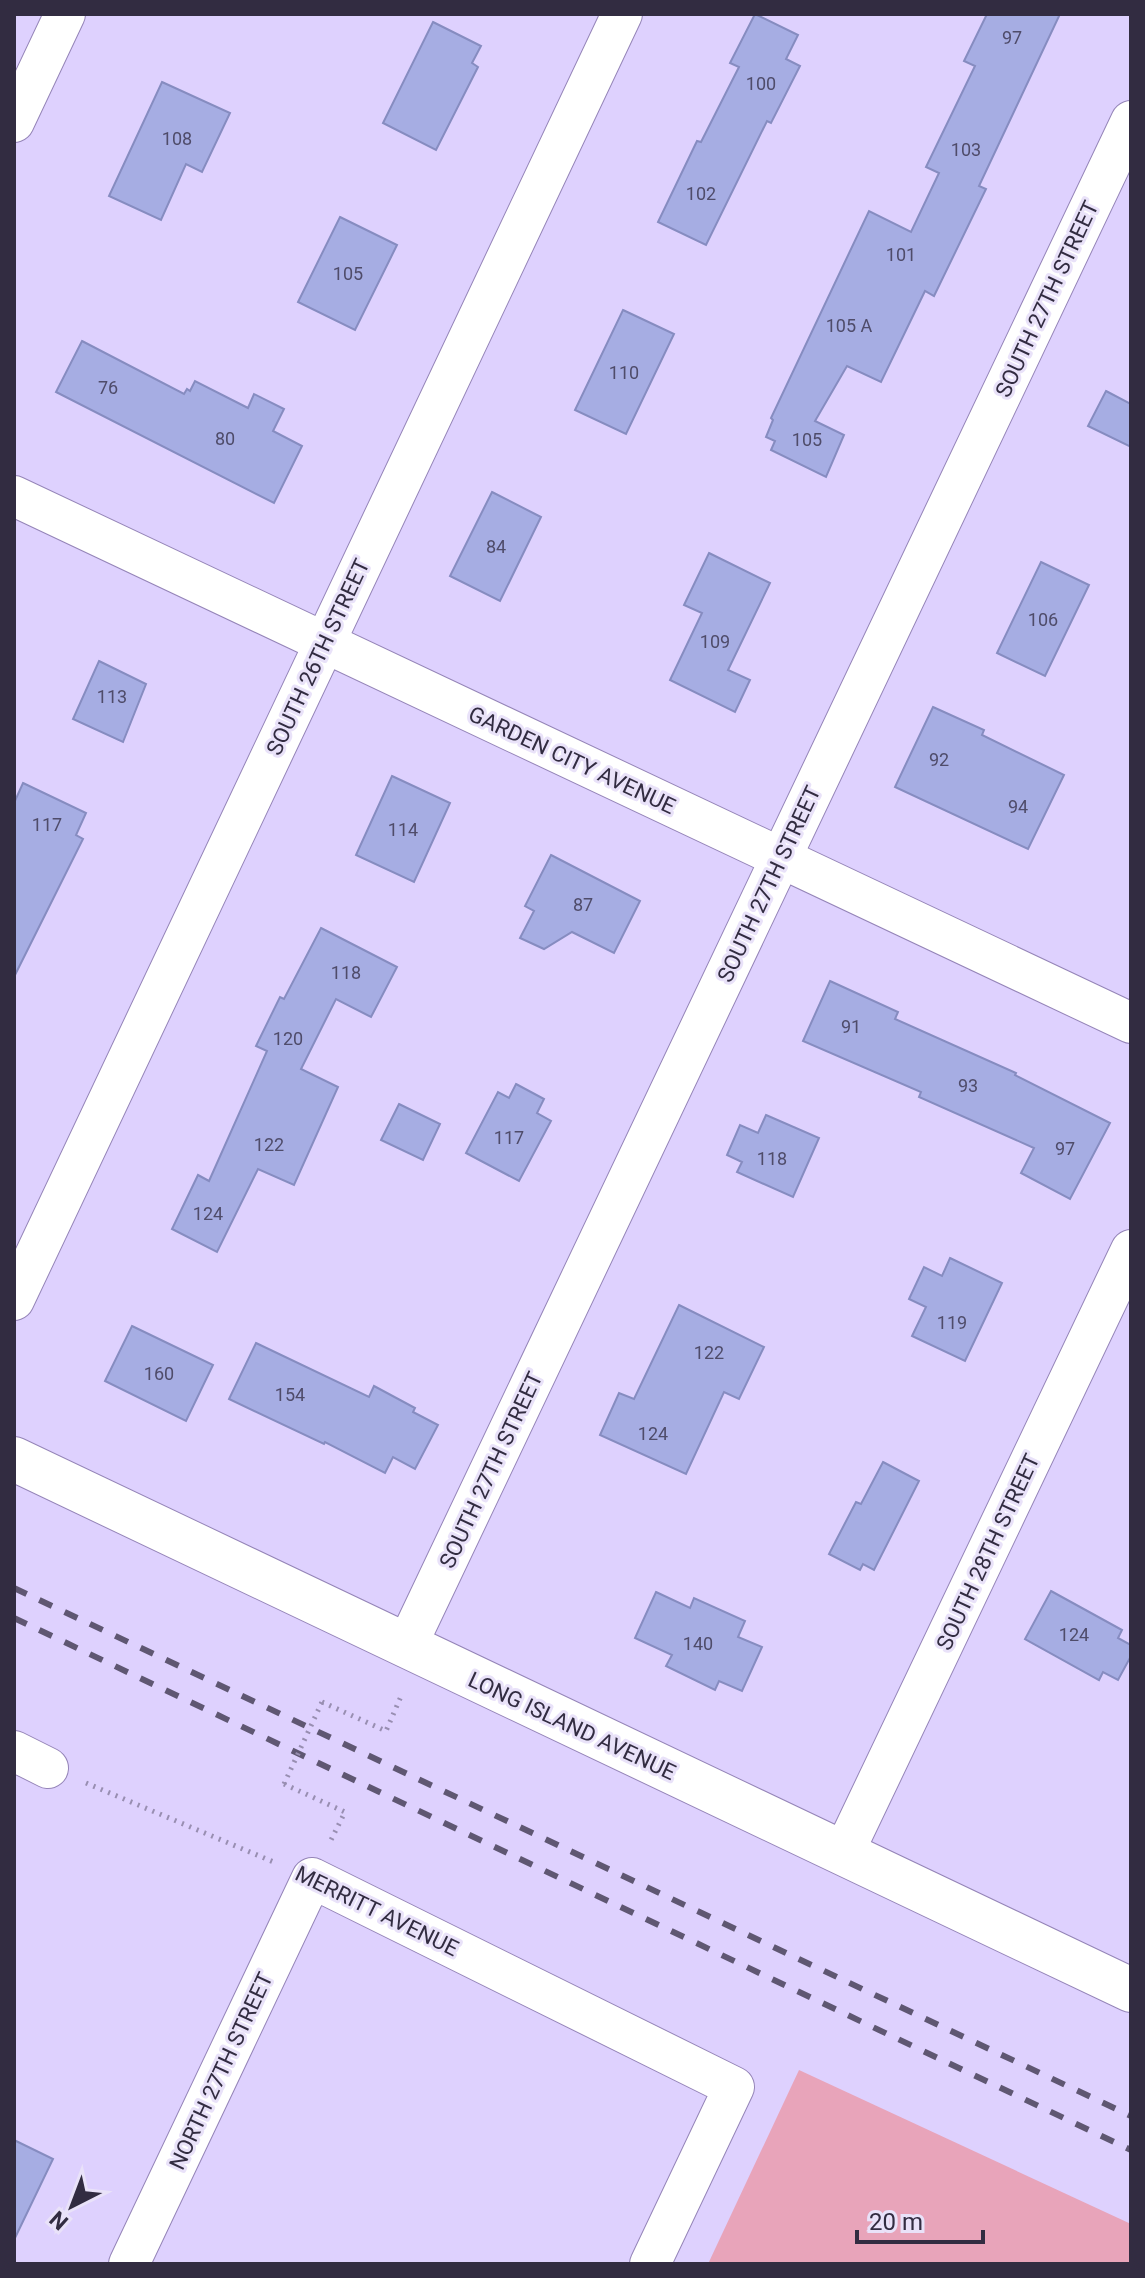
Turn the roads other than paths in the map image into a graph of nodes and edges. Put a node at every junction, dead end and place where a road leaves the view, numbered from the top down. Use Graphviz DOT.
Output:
graph roads {
  1 [pos="65,14"];
  2 [pos="622,14"];
  3 [pos="1131,121"];
  4 [pos="14,122"];
  5 [pos="14,496"];
  6 [pos="325,643"];
  7 [pos="780,858"];
  8 [pos="1131,1023"];
  9 [pos="1131,1250"];
  10 [pos="14,1300"];
  11 [pos="14,1459"];
  12 [pos="406,1647"];
  13 [pos="843,1854"];
  14 [pos="312,1878"];
  15 [pos="1131,1990"];
  16 [pos="129,2264"];
  17 [pos="650,2264"];
  1 -- 4 [label="street"];
  2 -- 6 [label="street, SOUTH 26TH STREET"];
  3 -- 7 [label="street, SOUTH 27TH STREET"];
  5 -- 6 [label="street, GARDEN CITY AVENUE"];
  6 -- 7 [label="street, GARDEN CITY AVENUE"];
  6 -- 10 [label="street, SOUTH 26TH STREET"];
  7 -- 8 [label="street, GARDEN CITY AVENUE"];
  7 -- 12 [label="street, SOUTH 27TH STREET"];
  9 -- 13 [label="street, SOUTH 28TH STREET"];
  11 -- 12 [label="street, LONG ISLAND AVENUE"];
  12 -- 13 [label="street, LONG ISLAND AVENUE"];
  13 -- 15 [label="street, LONG ISLAND AVENUE"];
  14 -- 16 [label="street, NORTH 27TH STREET"];
  14 -- 17 [label="street, MERRITT AVENUE"];
}
